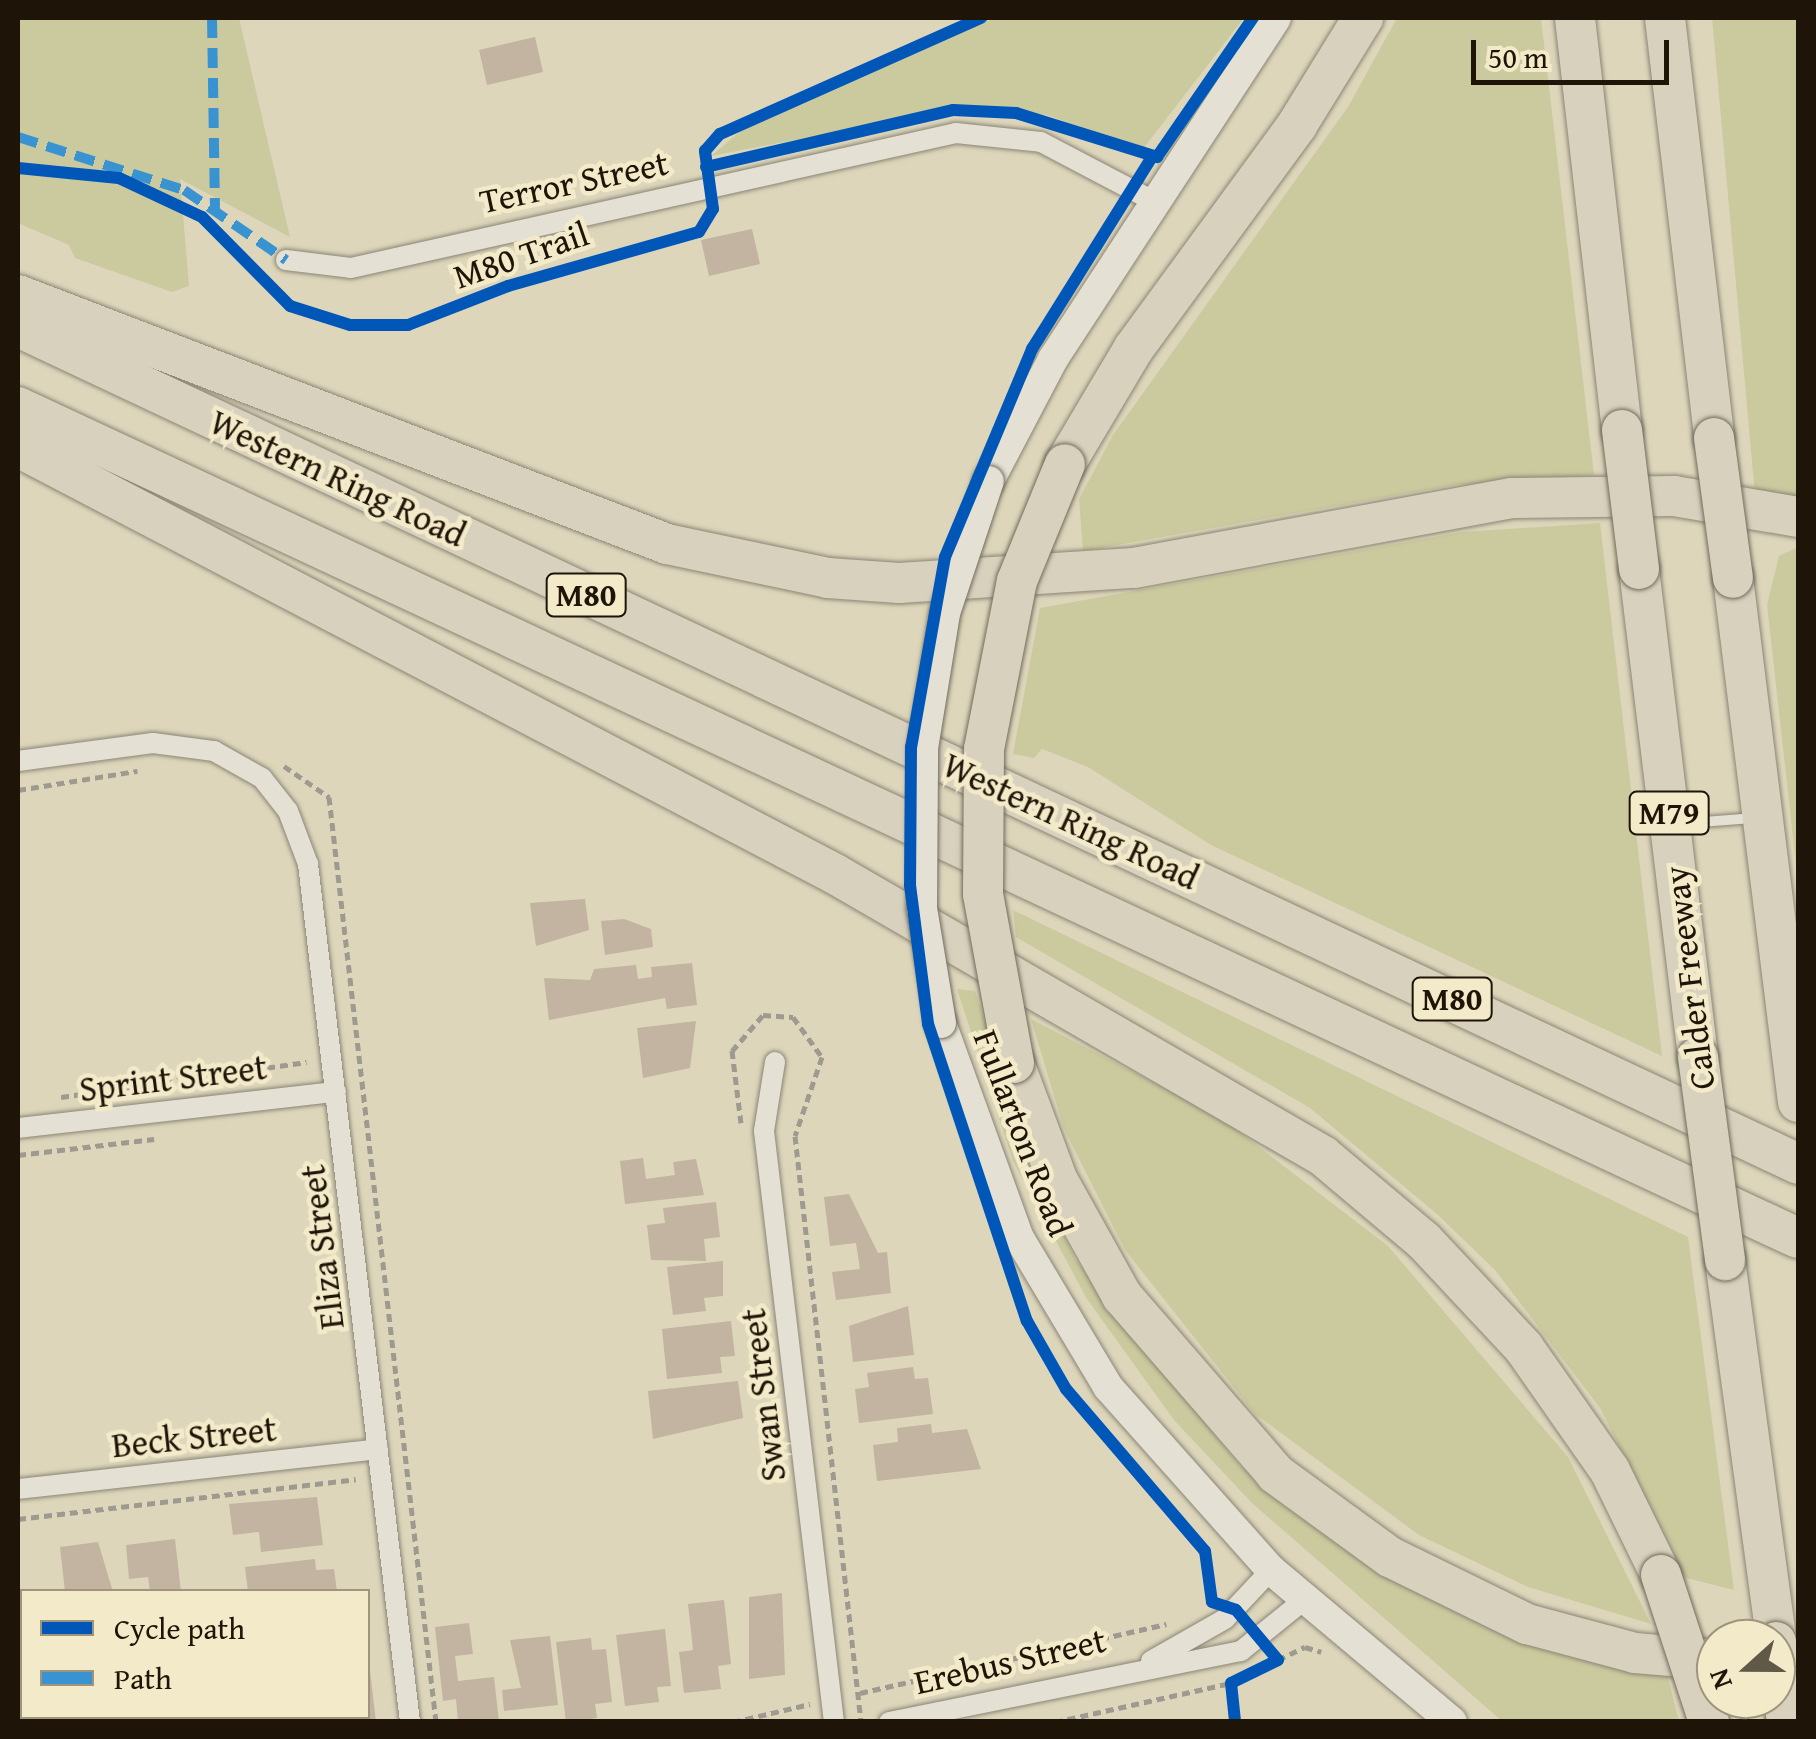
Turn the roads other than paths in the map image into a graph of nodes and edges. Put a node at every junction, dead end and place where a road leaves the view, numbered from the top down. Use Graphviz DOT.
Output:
graph roads {
  1 [pos="1276,18"];
  2 [pos="1363,18"];
  3 [pos="1575,18"];
  4 [pos="1665,18"];
  5 [pos="1159,204"];
  6 [pos="286,260"];
  7 [pos="18,295"];
  8 [pos="18,327"];
  9 [pos="18,407"];
  10 [pos="18,446"];
  11 [pos="1798,517"];
  12 [pos="18,761"];
  13 [pos="1765,816"];
  14 [pos="1670,825"];
  15 [pos="775,1062"];
  16 [pos="336,1092"];
  17 [pos="1798,1102"];
  18 [pos="18,1128"];
  19 [pos="1798,1164"];
  20 [pos="1798,1238"];
  21 [pos="378,1449"];
  22 [pos="18,1490"];
  23 [pos="1271,1570"];
  24 [pos="1304,1600"];
  25 [pos="1773,1619"];
  26 [pos="1696,1658"];
  27 [pos="1145,1664"];
  28 [pos="410,1722"];
  29 [pos="834,1722"];
  30 [pos="888,1722"];
  31 [pos="1452,1722"];
  32 [pos="1708,1722"];
  1 -- 5 [label="main road, Fullarton Road"];
  2 -- 26 [label="highway, bridge"];
  3 -- 14 [label="highway, Calder Freeway / M79, bridge"];
  4 -- 13 [label="highway, M79, bridge"];
  5 -- 6 [label="street, Terror Street"];
  5 -- 23 [label="main road, Fullarton Road, bridge"];
  7 -- 11 [label="highway"];
  8 -- 19 [label="highway, Western Ring Road / M80"];
  9 -- 20 [label="highway, Western Ring Road / M80"];
  10 -- 32 [label="highway, bridge"];
  12 -- 16 [label="street, Eliza Street"];
  13 -- 14 [label="lane"];
  13 -- 17 [label="highway, M79"];
  14 -- 25 [label="highway, Calder Freeway / M79, bridge"];
  15 -- 29 [label="street, Swan Street"];
  16 -- 18 [label="street, Sprint Street"];
  16 -- 21 [label="street, Eliza Street"];
  21 -- 22 [label="street, Beck Street"];
  21 -- 28 [label="street, Eliza Street"];
  23 -- 24 [label="main road, Fullarton Road"];
  23 -- 27 [label="street, Erebus Street"];
  24 -- 27 [label="street, Erebus Street"];
  24 -- 31 [label="main road, Fullarton Road"];
  27 -- 30 [label="street, Erebus Street"];
}
